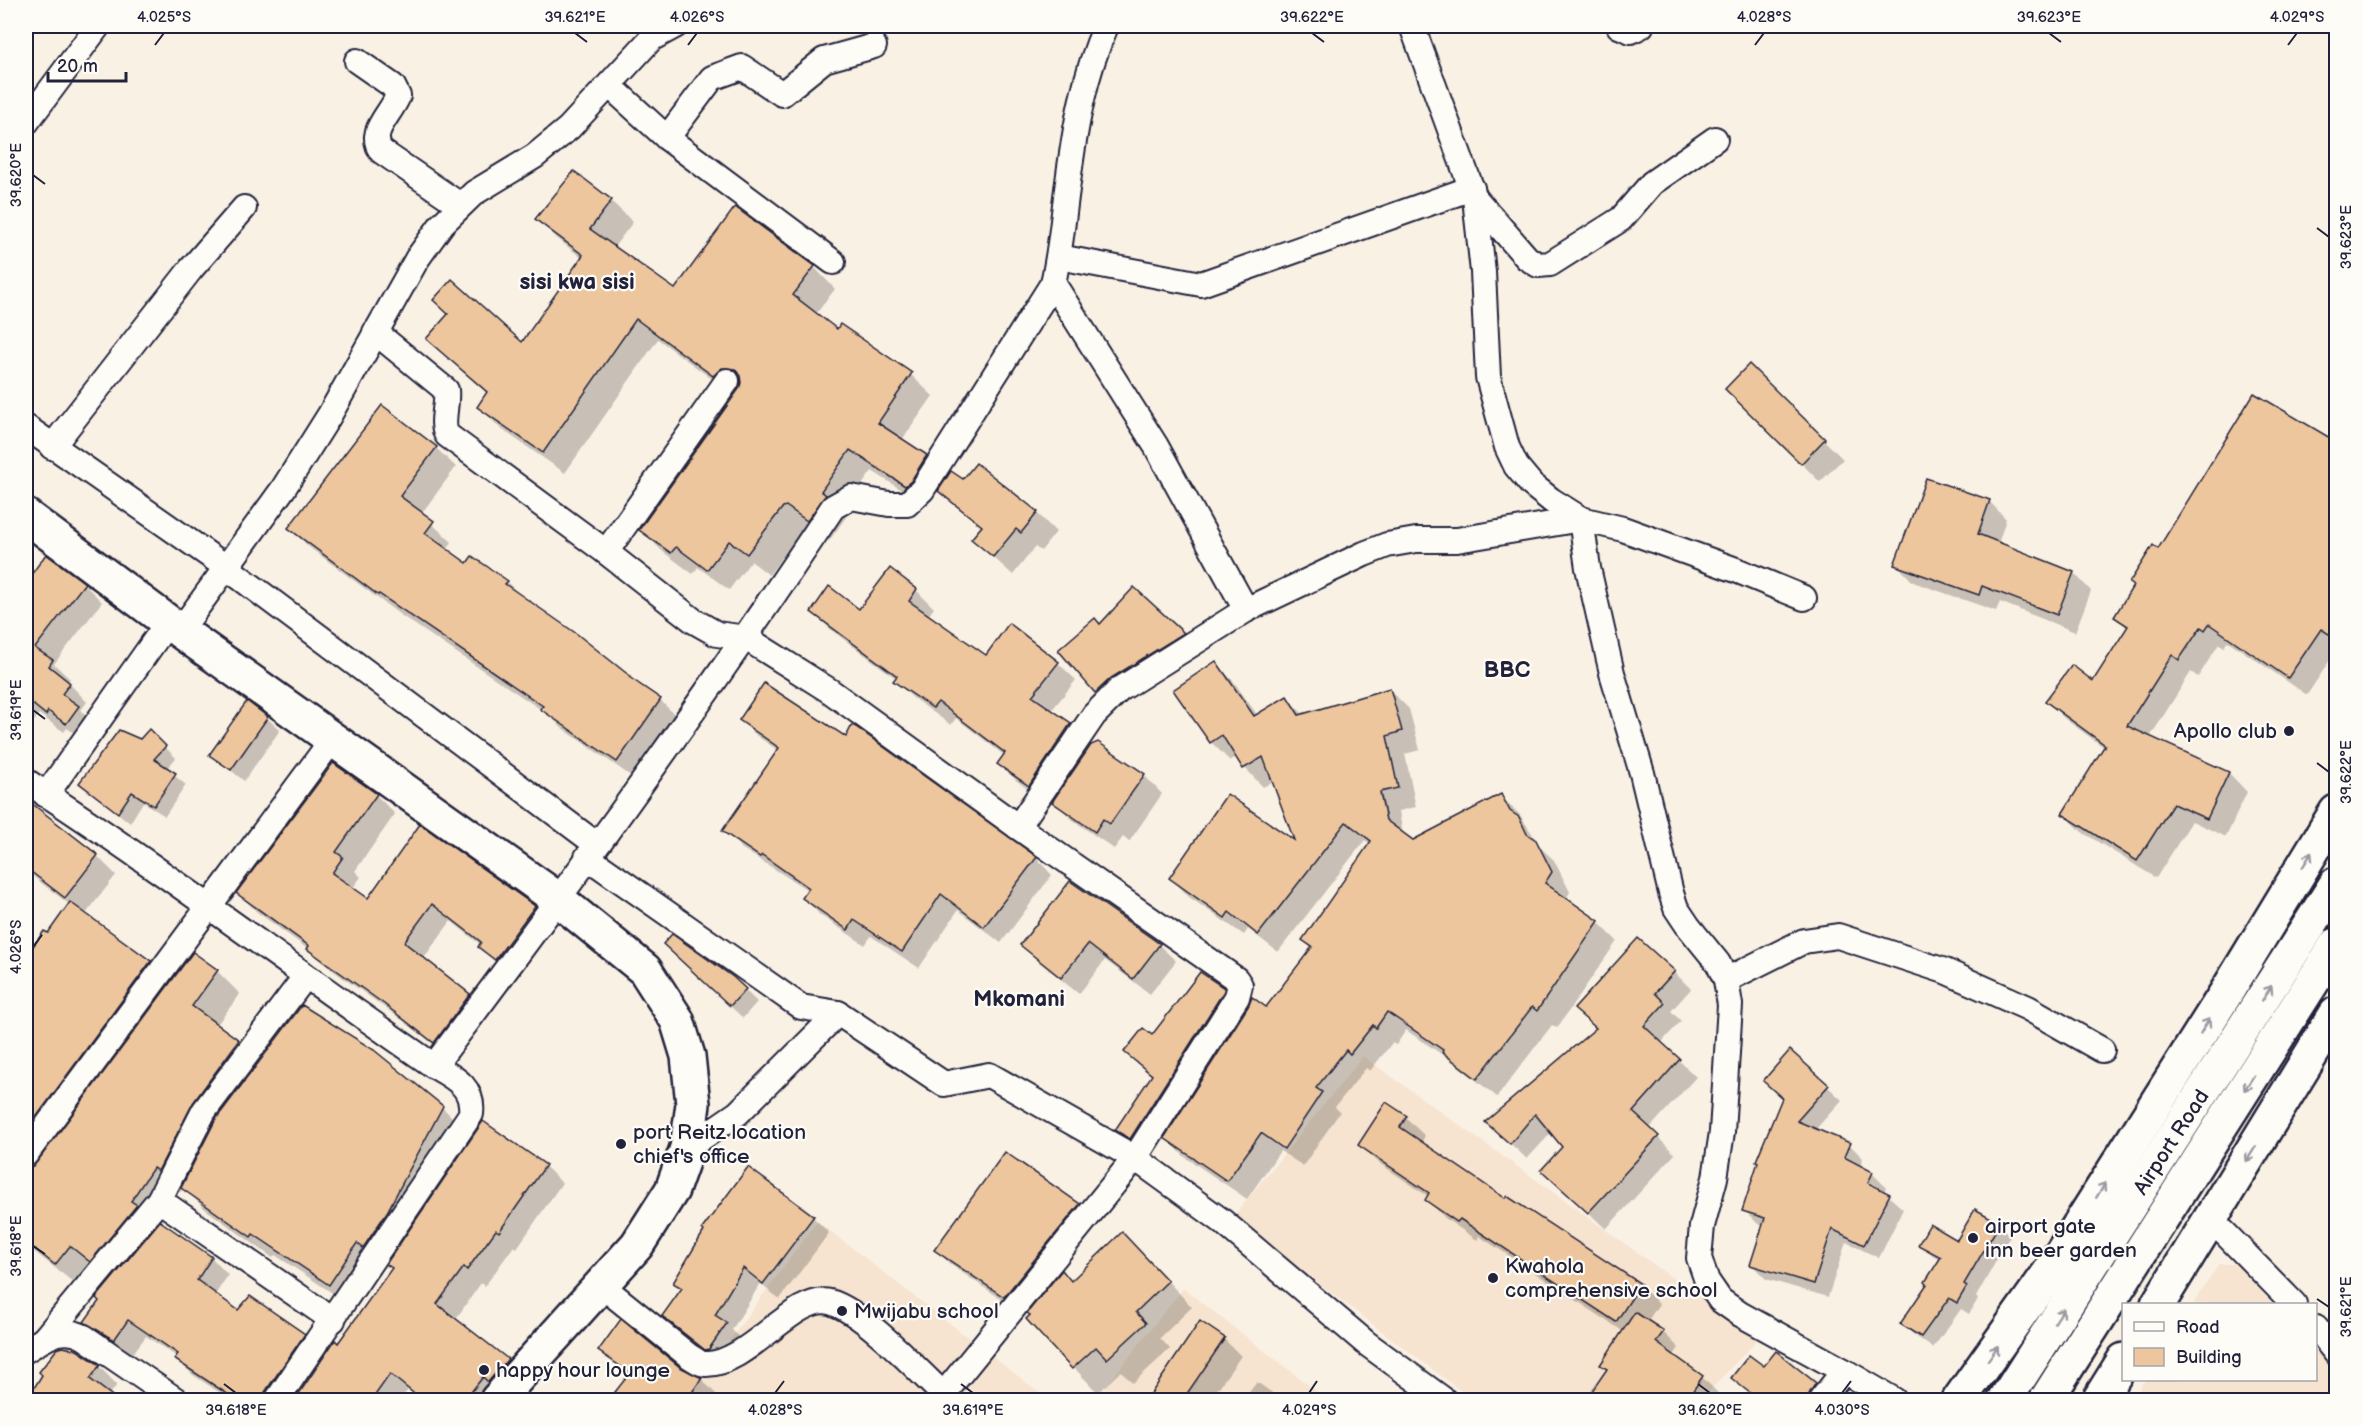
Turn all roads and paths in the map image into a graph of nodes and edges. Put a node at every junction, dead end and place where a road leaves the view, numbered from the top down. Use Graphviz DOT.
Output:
graph roads {
  1 [pos="98,26"];
  2 [pos="675,26"];
  3 [pos="1106,26"];
  4 [pos="1412,26"];
  5 [pos="1619,26"];
  6 [pos="1641,26"];
  7 [pos="646,32"];
  8 [pos="874,46"];
  9 [pos="357,61"];
  10 [pos="610,86"];
  11 [pos="26,123"];
  12 [pos="667,138"];
  13 [pos="1715,139"];
  14 [pos="1473,193"];
  15 [pos="460,205"];
  16 [pos="244,208"];
  17 [pos="1059,257"];
  18 [pos="833,262"];
  19 [pos="1053,283"];
  20 [pos="375,332"];
  21 [pos="727,381"];
  22 [pos="26,427"];
  23 [pos="52,447"];
  24 [pos="26,516"];
  25 [pos="1581,519"];
  26 [pos="606,552"];
  27 [pos="226,567"];
  28 [pos="1804,598"];
  29 [pos="1246,610"];
  30 [pos="174,626"];
  31 [pos="746,638"];
  32 [pos="332,740"];
  33 [pos="26,781"];
  34 [pos="46,795"];
  35 [pos="2337,812"];
  36 [pos="1018,827"];
  37 [pos="591,851"];
  38 [pos="2337,884"];
  39 [pos="559,900"];
  40 [pos="210,906"];
  41 [pos="2337,945"];
  42 [pos="305,977"];
  43 [pos="1726,980"];
  44 [pos="838,1013"];
  45 [pos="2337,1014"];
  46 [pos="2102,1050"];
  47 [pos="434,1066"];
  48 [pos="687,1148"];
  49 [pos="26,1154"];
  50 [pos="1135,1158"];
  51 [pos="159,1200"];
  52 [pos="2211,1219"];
  53 [pos="601,1285"];
  54 [pos="2159,1303"];
  55 [pos="2292,1303"];
  56 [pos="333,1320"];
  57 [pos="2317,1329"];
  58 [pos="35,1345"];
  59 [pos="2337,1353"];
  60 [pos="2122,1363"];
  61 [pos="1844,1371"];
  62 [pos="946,1398"];
  63 [pos="176,1401"];
  64 [pos="277,1401"];
  65 [pos="497,1401"];
  66 [pos="1444,1401"];
  67 [pos="1821,1401"];
  68 [pos="1894,1401"];
  69 [pos="1959,1401"];
  70 [pos="2005,1401"];
  71 [pos="2046,1401"];
  72 [pos="2098,1401"];
  1 -- 11 [label="street"];
  2 -- 7 [label="street"];
  3 -- 17 [label="street"];
  4 -- 14 [label="street"];
  5 -- 6 [label="street"];
  7 -- 10 [label="street"];
  8 -- 12 [label="street"];
  9 -- 15 [label="street"];
  10 -- 12 [label="street"];
  10 -- 15 [label="street"];
  12 -- 18 [label="street"];
  13 -- 14 [label="street"];
  14 -- 17 [label="street"];
  14 -- 25 [label="street"];
  15 -- 20 [label="street"];
  16 -- 23 [label="street"];
  17 -- 19 [label="street"];
  19 -- 29 [label="street"];
  19 -- 31 [label="street"];
  20 -- 26 [label="street"];
  20 -- 27 [label="street"];
  21 -- 26 [label="street"];
  22 -- 23 [label="street"];
  23 -- 27 [label="street"];
  24 -- 30 [label="main road"];
  25 -- 28 [label="street"];
  25 -- 29 [label="street"];
  25 -- 43 [label="street"];
  26 -- 31 [label="street"];
  27 -- 30 [label="street"];
  27 -- 37 [label="street"];
  29 -- 36 [label="street"];
  30 -- 32 [label="main road"];
  30 -- 34 [label="street"];
  31 -- 36 [label="street"];
  31 -- 37 [label="street"];
  32 -- 39 [label="main road"];
  32 -- 40 [label="street"];
  33 -- 34 [label="street"];
  34 -- 40 [label="street"];
  69 -- 35 [label="main road, one-way"];
  36 -- 50 [label="street"];
  37 -- 39 [label="street"];
  37 -- 44 [label="street"];
  70 -- 38 [label="main road, Airport Road, one-way"];
  39 -- 47 [label="street"];
  39 -- 48 [label="main road"];
  40 -- 42 [label="street"];
  40 -- 49 [label="street"];
  41 -- 71 [label="main road, Airport Road, one-way"];
  42 -- 47 [label="street"];
  42 -- 51 [label="street"];
  43 -- 46 [label="street"];
  43 -- 61 [label="street"];
  44 -- 48 [label="street"];
  44 -- 50 [label="street"];
  45 -- 52 [label="main road, one-way"];
  47 -- 56 [label="street"];
  48 -- 53 [label="main road"];
  50 -- 62 [label="street"];
  50 -- 66 [label="street"];
  51 -- 56 [label="street"];
  51 -- 58 [label="street"];
  52 -- 54 [label="main road"];
  52 -- 55 [label="street"];
  53 -- 62 [label="street"];
  53 -- 65 [label="main road"];
  56 -- 64 [label="street"];
  57 -- 59 [label="street"];
  58 -- 63 [label="street"];
  60 -- 72 [label="main road"];
  61 -- 67 [label="street"];
  61 -- 68 [label="street"];
}
